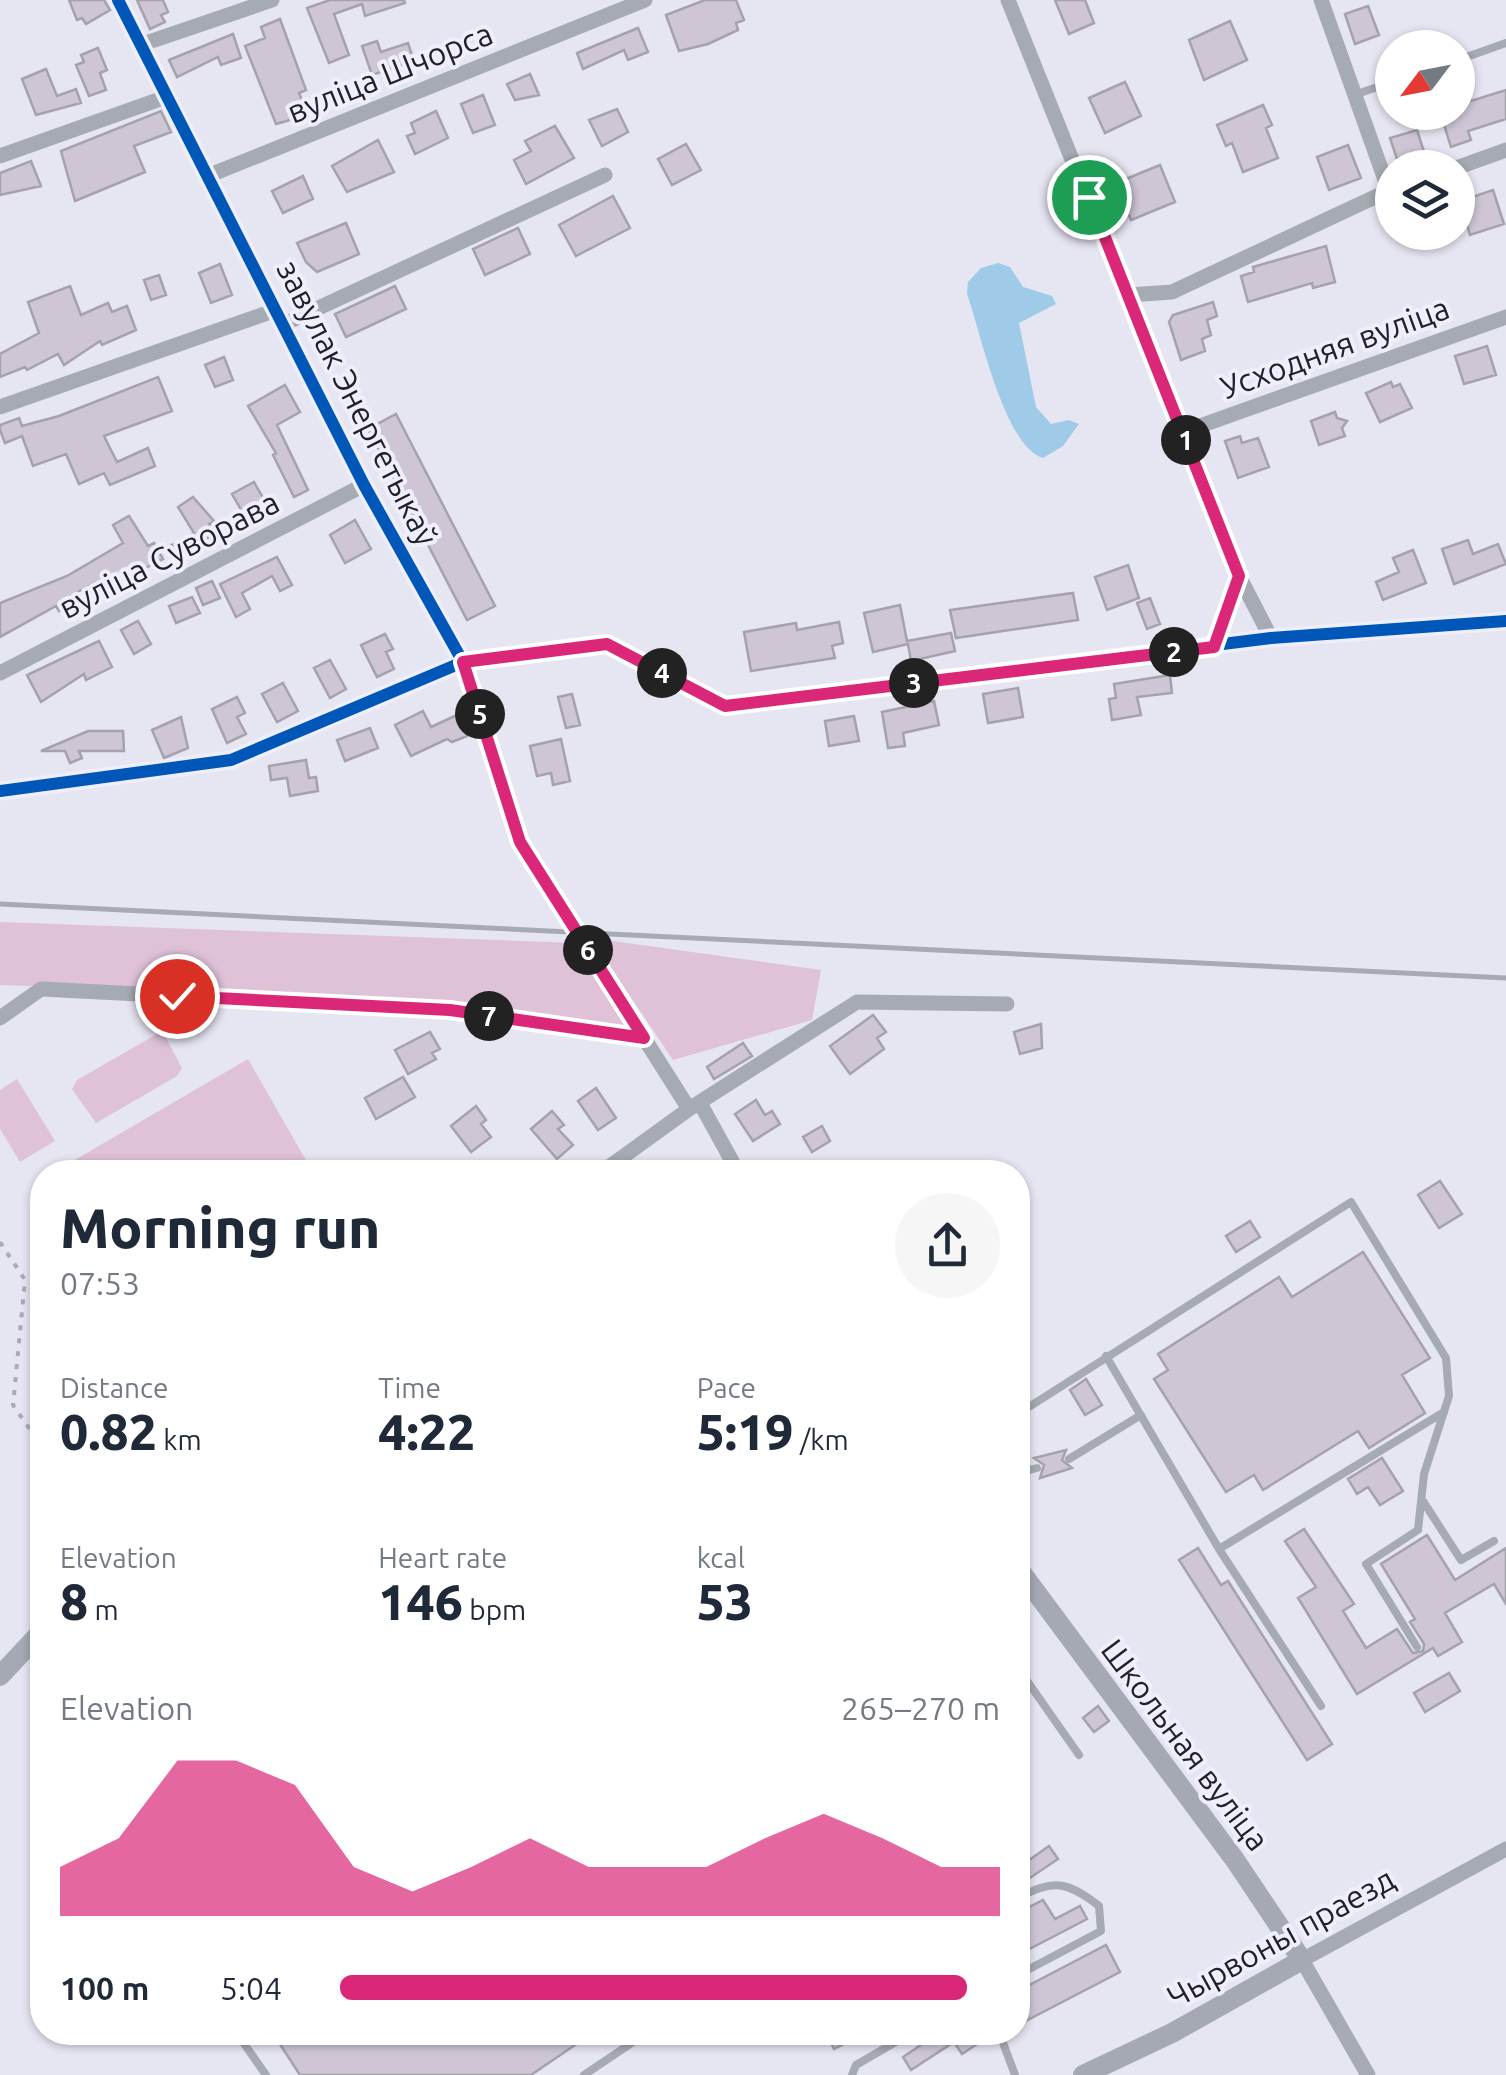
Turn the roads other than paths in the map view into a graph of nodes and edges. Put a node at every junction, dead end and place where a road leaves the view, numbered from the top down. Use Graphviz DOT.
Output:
graph roads {
  1 [pos="118,0"];
  2 [pos="272,0"];
  3 [pos="646,0"];
  4 [pos="1008,0"];
  5 [pos="1321,0"];
  6 [pos="1506,44"];
  7 [pos="140,46"];
  8 [pos="1475,54"];
  9 [pos="1375,88"];
  10 [pos="1354,95"];
  11 [pos="166,97"];
  12 [pos="1375,150"];
  13 [pos="1506,150"];
  14 [pos="0,156"];
  15 [pos="1475,161"];
  16 [pos="210,175"];
  17 [pos="605,175"];
  18 [pos="1375,197"];
  19 [pos="1129,295"];
  20 [pos="1506,316"];
  21 [pos="280,317"];
  22 [pos="0,407"];
  23 [pos="1183,432"];
  24 [pos="364,485"];
  25 [pos="1239,576"];
  26 [pos="1506,621"];
  27 [pos="1271,638"];
  28 [pos="1214,647"];
  29 [pos="463,662"];
  30 [pos="0,673"];
  31 [pos="0,791"];
  32 [pos="520,842"];
  33 [pos="1007,1004"];
  34 [pos="0,1018"];
  35 [pos="694,1106"];
  36 [pos="619,1160"];
  37 [pos="730,1160"];
  38 [pos="1106,1356"];
  39 [pos="1030,1406"];
  40 [pos="1444,1412"];
  41 [pos="1140,1415"];
  42 [pos="1069,1459"];
  43 [pos="1038,1468"];
  44 [pos="1030,1470"];
  45 [pos="1423,1501"];
  46 [pos="1494,1541"];
  47 [pos="1219,1549"];
  48 [pos="1030,1584"];
  49 [pos="30,1644"];
  50 [pos="1417,1648"];
  51 [pos="0,1676"];
  52 [pos="1030,1685"];
  53 [pos="1321,1706"];
  54 [pos="1079,1756"];
  55 [pos="1506,1849"];
  56 [pos="1030,1892"];
  57 [pos="1302,1960"];
  58 [pos="1030,1969"];
  59 [pos="245,2045"];
  60 [pos="629,2045"];
  61 [pos="891,2045"];
  62 [pos="1003,2045"];
  63 [pos="266,2075"];
  64 [pos="584,2075"];
  65 [pos="852,2075"];
  66 [pos="1016,2075"];
  67 [pos="1083,2075"];
  68 [pos="1368,2075"];
  1 -- 7 [label="street, завулак Энергетыкаў"];
  2 -- 7 [label="street"];
  3 -- 16 [label="street, вуліца Шчорса"];
  4 -- 19 [label="street"];
  5 -- 10 [label="street"];
  6 -- 8 [label="lane"];
  7 -- 11 [label="street, завулак Энергетыкаў"];
  9 -- 10 [label="lane"];
  10 -- 12 [label="street"];
  11 -- 14 [label="street"];
  11 -- 16 [label="street, завулак Энергетыкаў"];
  13 -- 15 [label="street"];
  16 -- 21 [label="street, завулак Энергетыкаў"];
  17 -- 21 [label="street"];
  18 -- 19 [label="street"];
  19 -- 23 [label="street"];
  20 -- 23 [label="street, Усходняя вуліца"];
  21 -- 22 [label="street"];
  21 -- 24 [label="street, завулак Энергетыкаў"];
  23 -- 25 [label="street"];
  24 -- 29 [label="street, завулак Энергетыкаў"];
  24 -- 30 [label="street, вуліца Суворава"];
  25 -- 27 [label="street"];
  25 -- 28 [label="street"];
  26 -- 27 [label="street"];
  27 -- 28 [label="street"];
  28 -- 29 [label="street"];
  29 -- 31 [label="street"];
  29 -- 32 [label="street, завулак Энергетыкаў"];
  33 -- 35 [label="street"];
  34 -- 35 [label="street"];
  35 -- 36 [label="street"];
  35 -- 37 [label="street"];
  38 -- 39 [label="lane"];
  38 -- 40 [label="lane"];
  38 -- 41 [label="lane"];
  40 -- 45 [label="lane"];
  40 -- 47 [label="lane"];
  41 -- 42 [label="lane"];
  41 -- 47 [label="lane"];
  43 -- 44 [label="lane"];
  45 -- 46 [label="lane"];
  45 -- 50 [label="lane"];
  47 -- 53 [label="lane"];
  48 -- 57 [label="street, Школьная вуліца"];
  49 -- 51 [label="street"];
  52 -- 54 [label="lane"];
  55 -- 57 [label="street, Чырвоны праезд"];
  56 -- 58 [label="lane"];
  57 -- 67 [label="street, Чырвоны праезд"];
  57 -- 68 [label="street"];
  59 -- 63 [label="lane"];
  60 -- 64 [label="lane"];
  61 -- 65 [label="lane"];
  62 -- 66 [label="lane"];
}
